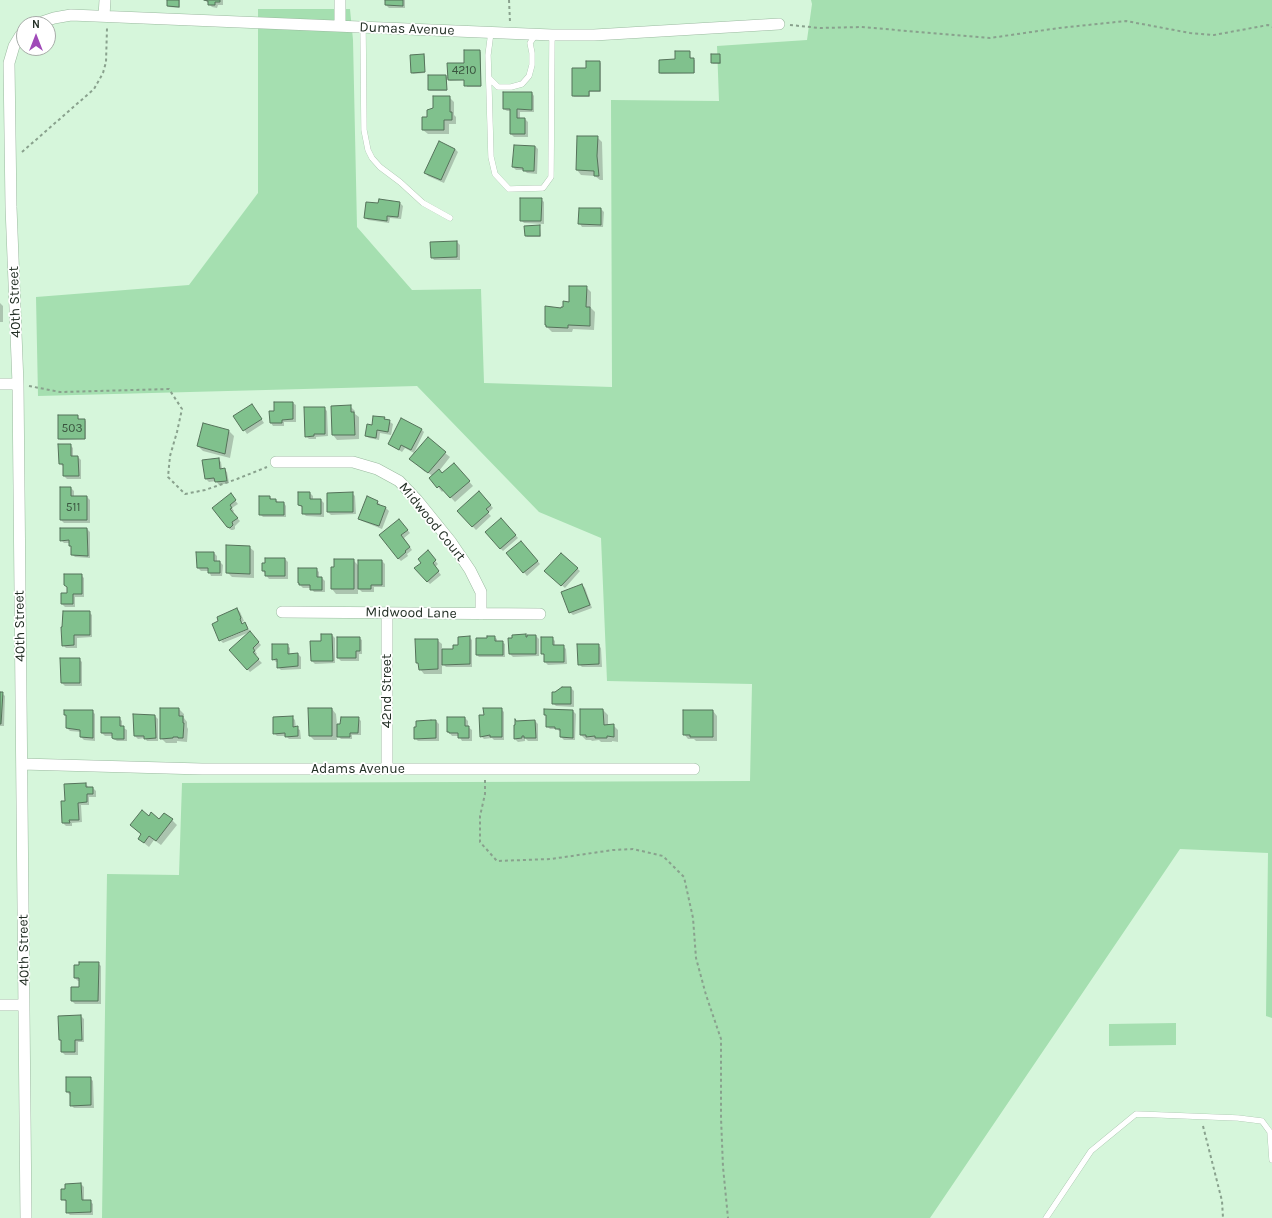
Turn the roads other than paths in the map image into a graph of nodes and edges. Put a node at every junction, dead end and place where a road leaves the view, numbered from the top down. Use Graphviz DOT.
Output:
graph roads {
  1 [pos="105,0"];
  2 [pos="340,0"];
  3 [pos="106,16"];
  4 [pos="56,18"];
  5 [pos="779,24"];
  6 [pos="340,26"];
  7 [pos="363,27"];
  8 [pos="491,32"];
  9 [pos="536,34"];
  10 [pos="552,35"];
  11 [pos="16,43"];
  12 [pos="489,78"];
  13 [pos="6,207"];
  14 [pos="450,218"];
  15 [pos="0,384"];
  16 [pos="18,384"];
  17 [pos="276,462"];
  18 [pos="282,612"];
  19 [pos="387,613"];
  20 [pos="481,614"];
  21 [pos="540,614"];
  22 [pos="22,764"];
  23 [pos="387,769"];
  24 [pos="694,769"];
  25 [pos="0,1005"];
  26 [pos="24,1005"];
  27 [pos="1272,1160"];
  28 [pos="26,1218"];
  29 [pos="1046,1218"];
  1 -- 3 [label="street"];
  2 -- 6 [label="street"];
  3 -- 4 [label="street, Dumas Avenue"];
  3 -- 6 [label="street, Dumas Avenue"];
  5 -- 10 [label="street, Dumas Avenue"];
  6 -- 7 [label="street, Dumas Avenue"];
  7 -- 8 [label="street, Dumas Avenue"];
  7 -- 14 [label="lane"];
  8 -- 9 [label="street, Dumas Avenue"];
  8 -- 12 [label="lane"];
  9 -- 10 [label="street, Dumas Avenue"];
  9 -- 12 [label="lane"];
  10 -- 12 [label="lane"];
  11 -- 13 [label="street, 40th Street"];
  13 -- 16 [label="street, 40th Street"];
  15 -- 16 [label="street"];
  16 -- 22 [label="street, 40th Street"];
  17 -- 20 [label="street, Midwood Court"];
  18 -- 19 [label="street, Midwood Lane"];
  19 -- 20 [label="street, Midwood Lane"];
  19 -- 23 [label="street, 42nd Street"];
  20 -- 21 [label="street, Midwood Lane"];
  22 -- 23 [label="street, Adams Avenue"];
  22 -- 26 [label="street, 40th Street"];
  23 -- 24 [label="street, Adams Avenue"];
  25 -- 26 [label="street"];
  26 -- 28 [label="street, 40th Street"];
  27 -- 29 [label="lane"];
}
